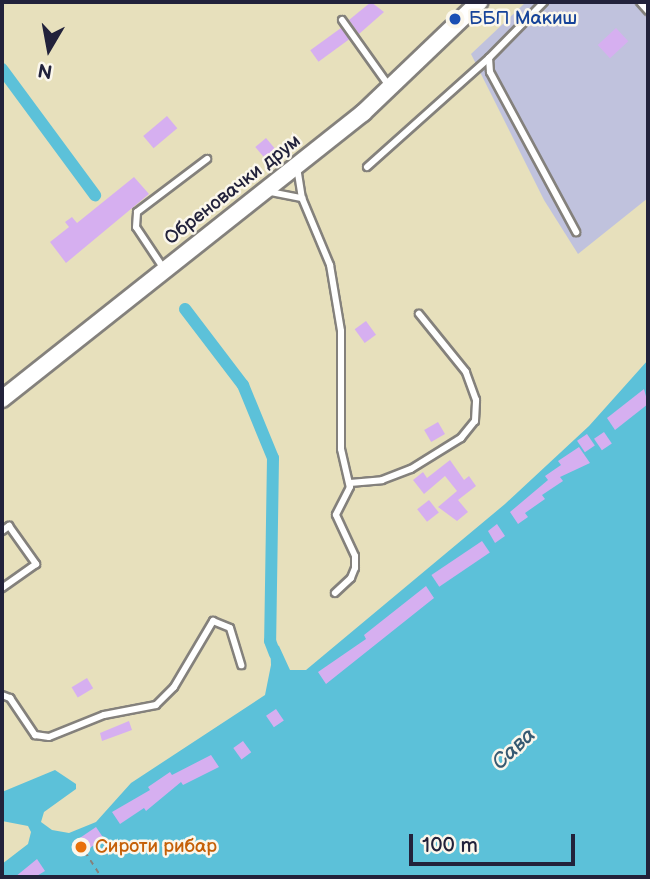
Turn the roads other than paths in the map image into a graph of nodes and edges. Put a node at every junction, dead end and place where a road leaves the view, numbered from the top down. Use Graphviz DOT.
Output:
graph roads {
  1 [pos="479,2"];
  2 [pos="544,2"];
  3 [pos="640,2"];
  4 [pos="648,10"];
  5 [pos="342,20"];
  6 [pos="489,58"];
  7 [pos="390,88"];
  8 [pos="207,159"];
  9 [pos="297,165"];
  10 [pos="367,167"];
  11 [pos="265,191"];
  12 [pos="302,198"];
  13 [pos="576,232"];
  14 [pos="165,271"];
  15 [pos="419,314"];
  16 [pos="2,399"];
  17 [pos="350,483"];
  18 [pos="2,531"];
  19 [pos="2,588"];
  20 [pos="335,593"];
  21 [pos="241,665"];
  22 [pos="2,695"];
  1 -- 7 [label="street, Обреновачки друм"];
  2 -- 6 [label="lane"];
  3 -- 4 [label="lane"];
  5 -- 7 [label="lane"];
  6 -- 10 [label="lane"];
  6 -- 13 [label="lane"];
  7 -- 9 [label="street, Обреновачки друм"];
  8 -- 14 [label="lane"];
  9 -- 11 [label="street, Обреновачки друм"];
  9 -- 12 [label="lane"];
  11 -- 12 [label="lane"];
  11 -- 14 [label="street, Обреновачки друм"];
  12 -- 17 [label="lane"];
  14 -- 16 [label="street, Обреновачки друм"];
  15 -- 17 [label="lane"];
  17 -- 20 [label="lane"];
  18 -- 19 [label="lane"];
  21 -- 22 [label="lane"];
}
